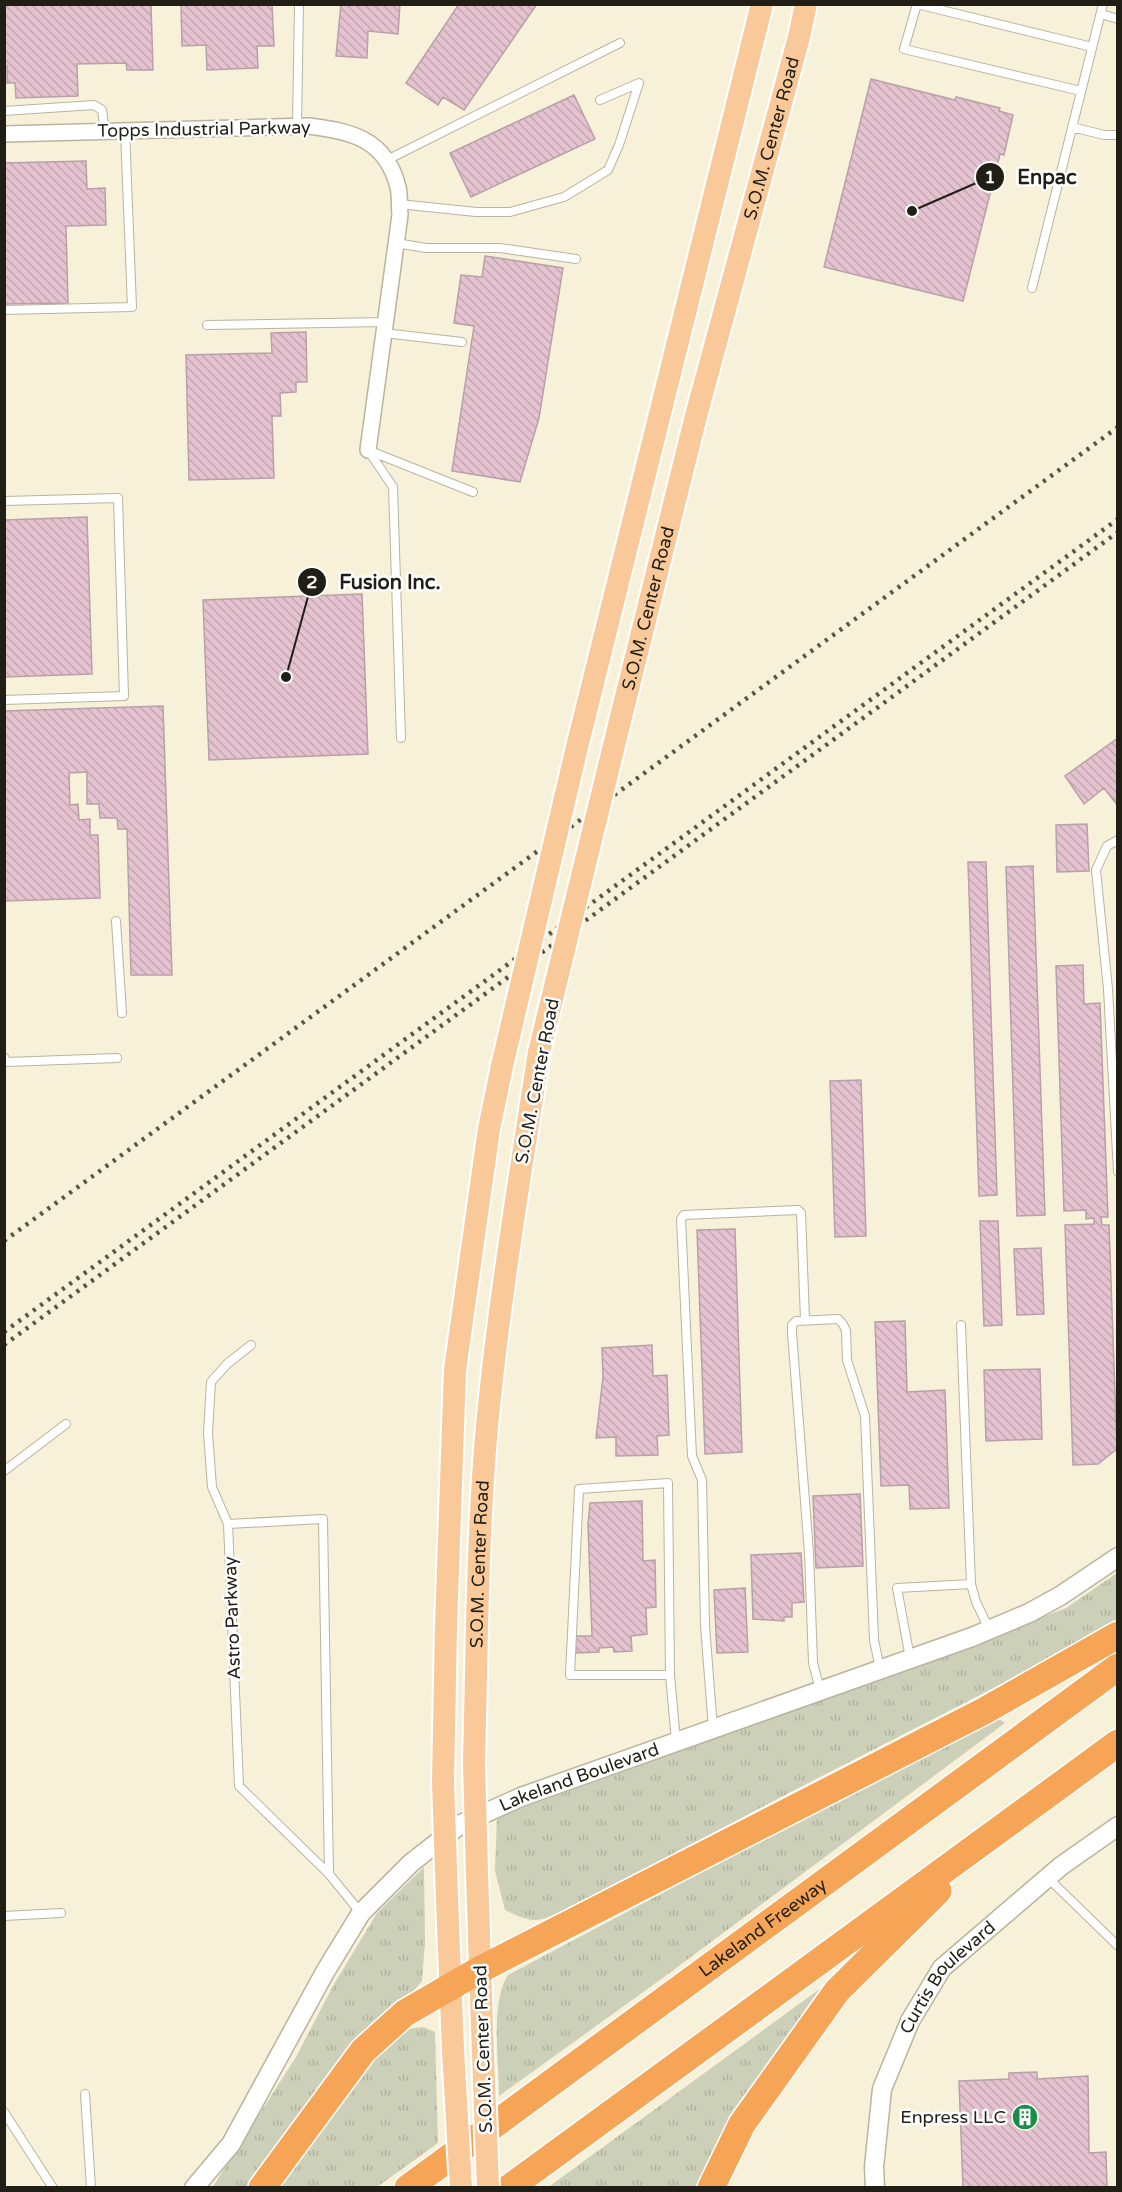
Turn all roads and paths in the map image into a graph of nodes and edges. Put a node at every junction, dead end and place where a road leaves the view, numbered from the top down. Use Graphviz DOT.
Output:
graph roads {
  1 [pos="299,4"];
  2 [pos="762,4"];
  3 [pos="806,4"];
  4 [pos="1103,4"];
  5 [pos="1101,14"];
  6 [pos="1118,20"];
  7 [pos="620,43"];
  8 [pos="1092,47"];
  9 [pos="1081,91"];
  10 [pos="600,100"];
  11 [pos="4,111"];
  12 [pos="297,126"];
  13 [pos="1072,127"];
  14 [pos="125,131"];
  15 [pos="105,132"];
  16 [pos="4,134"];
  17 [pos="1118,135"];
  18 [pos="387,160"];
  19 [pos="399,204"];
  20 [pos="396,243"];
  21 [pos="576,259"];
  22 [pos="1032,288"];
  23 [pos="4,310"];
  24 [pos="207,325"];
  25 [pos="385,328"];
  26 [pos="462,342"];
  27 [pos="368,450"];
  28 [pos="472,492"];
  29 [pos="4,501"];
  30 [pos="4,700"];
  31 [pos="401,738"];
  32 [pos="1118,840"];
  33 [pos="116,921"];
  34 [pos="122,1013"];
  35 [pos="4,1058"];
  36 [pos="117,1058"];
  37 [pos="1118,1172"];
  38 [pos="805,1320"];
  39 [pos="961,1325"];
  40 [pos="251,1344"];
  41 [pos="66,1424"];
  42 [pos="4,1471"];
  43 [pos="228,1524"];
  44 [pos="1118,1557"];
  45 [pos="971,1584"];
  46 [pos="989,1629"];
  47 [pos="1118,1635"];
  48 [pos="910,1659"];
  49 [pos="1118,1667"];
  50 [pos="880,1669"];
  51 [pos="670,1675"];
  52 [pos="820,1690"];
  53 [pos="713,1728"];
  54 [pos="676,1741"];
  55 [pos="1118,1743"];
  56 [pos="1118,1826"];
  57 [pos="1002,1828"];
  58 [pos="329,1874"];
  59 [pos="1048,1878"];
  60 [pos="61,1913"];
  61 [pos="361,1913"];
  62 [pos="4,1916"];
  63 [pos="1118,1946"];
  64 [pos="482,1969"];
  65 [pos="451,1988"];
  66 [pos="86,2094"];
  67 [pos="4,2112"];
  68 [pos="53,2187"];
  69 [pos="91,2187"];
  70 [pos="194,2187"];
  71 [pos="262,2187"];
  72 [pos="408,2187"];
  73 [pos="460,2187"];
  74 [pos="488,2187"];
  75 [pos="508,2187"];
  76 [pos="711,2187"];
  77 [pos="875,2187"];
  1 -- 12 [label="lane"];
  2 -- 65 [label="main road, S.O.M. Center Road, bridge"];
  3 -- 64 [label="main road, S.O.M. Center Road, bridge"];
  4 -- 5 [label="lane"];
  5 -- 6 [label="lane"];
  5 -- 8 [label="lane"];
  7 -- 18 [label="lane"];
  8 -- 9 [label="lane"];
  8 -- 9 [label="lane"];
  9 -- 13 [label="lane"];
  10 -- 19 [label="lane"];
  11 -- 15 [label="lane"];
  12 -- 14 [label="street, Topps Industrial Parkway"];
  12 -- 18 [label="street, Topps Industrial Parkway"];
  13 -- 17 [label="lane"];
  13 -- 22 [label="lane"];
  14 -- 15 [label="street, Topps Industrial Parkway"];
  14 -- 23 [label="lane"];
  15 -- 16 [label="street, Topps Industrial Parkway"];
  18 -- 19 [label="street, Topps Industrial Parkway"];
  19 -- 20 [label="street, Topps Industrial Parkway"];
  20 -- 21 [label="lane"];
  20 -- 25 [label="street, Topps Industrial Parkway"];
  24 -- 25 [label="lane"];
  25 -- 26 [label="lane"];
  25 -- 27 [label="street, Topps Industrial Parkway"];
  27 -- 28 [label="lane"];
  27 -- 31 [label="lane"];
  29 -- 30 [label="lane"];
  32 -- 37 [label="lane"];
  33 -- 34 [label="lane"];
  35 -- 36 [label="lane"];
  38 -- 50 [label="lane"];
  38 -- 52 [label="lane"];
  38 -- 53 [label="lane"];
  39 -- 45 [label="lane"];
  40 -- 43 [label="lane, Astro Parkway"];
  41 -- 42 [label="lane"];
  43 -- 58 [label="lane, Astro Parkway"];
  43 -- 58 [label="lane"];
  44 -- 46 [label="street, Lakeland Boulevard"];
  45 -- 46 [label="lane"];
  45 -- 48 [label="lane"];
  46 -- 48 [label="street, Lakeland Boulevard"];
  47 -- 64 [label="highway"];
  48 -- 50 [label="street, Lakeland Boulevard"];
  49 -- 72 [label="highway, Lakeland Freeway"];
  50 -- 52 [label="street, Lakeland Boulevard"];
  51 -- 51 [label="lane"];
  51 -- 54 [label="lane"];
  52 -- 53 [label="street, Lakeland Boulevard"];
  53 -- 54 [label="street, Lakeland Boulevard"];
  54 -- 61 [label="street, Lakeland Boulevard"];
  55 -- 57 [label="highway"];
  56 -- 59 [label="street, Curtis Boulevard"];
  57 -- 75 [label="highway"];
  57 -- 76 [label="highway"];
  58 -- 61 [label="lane, Astro Parkway"];
  59 -- 63 [label="lane"];
  59 -- 77 [label="street, Curtis Boulevard"];
  60 -- 62 [label="lane"];
  61 -- 70 [label="street, Lakeland Boulevard"];
  64 -- 65 [label="highway"];
  64 -- 74 [label="main road, S.O.M. Center Road, bridge"];
  65 -- 71 [label="highway"];
  65 -- 73 [label="main road, S.O.M. Center Road, bridge"];
  66 -- 69 [label="lane"];
  67 -- 68 [label="lane"];
}
